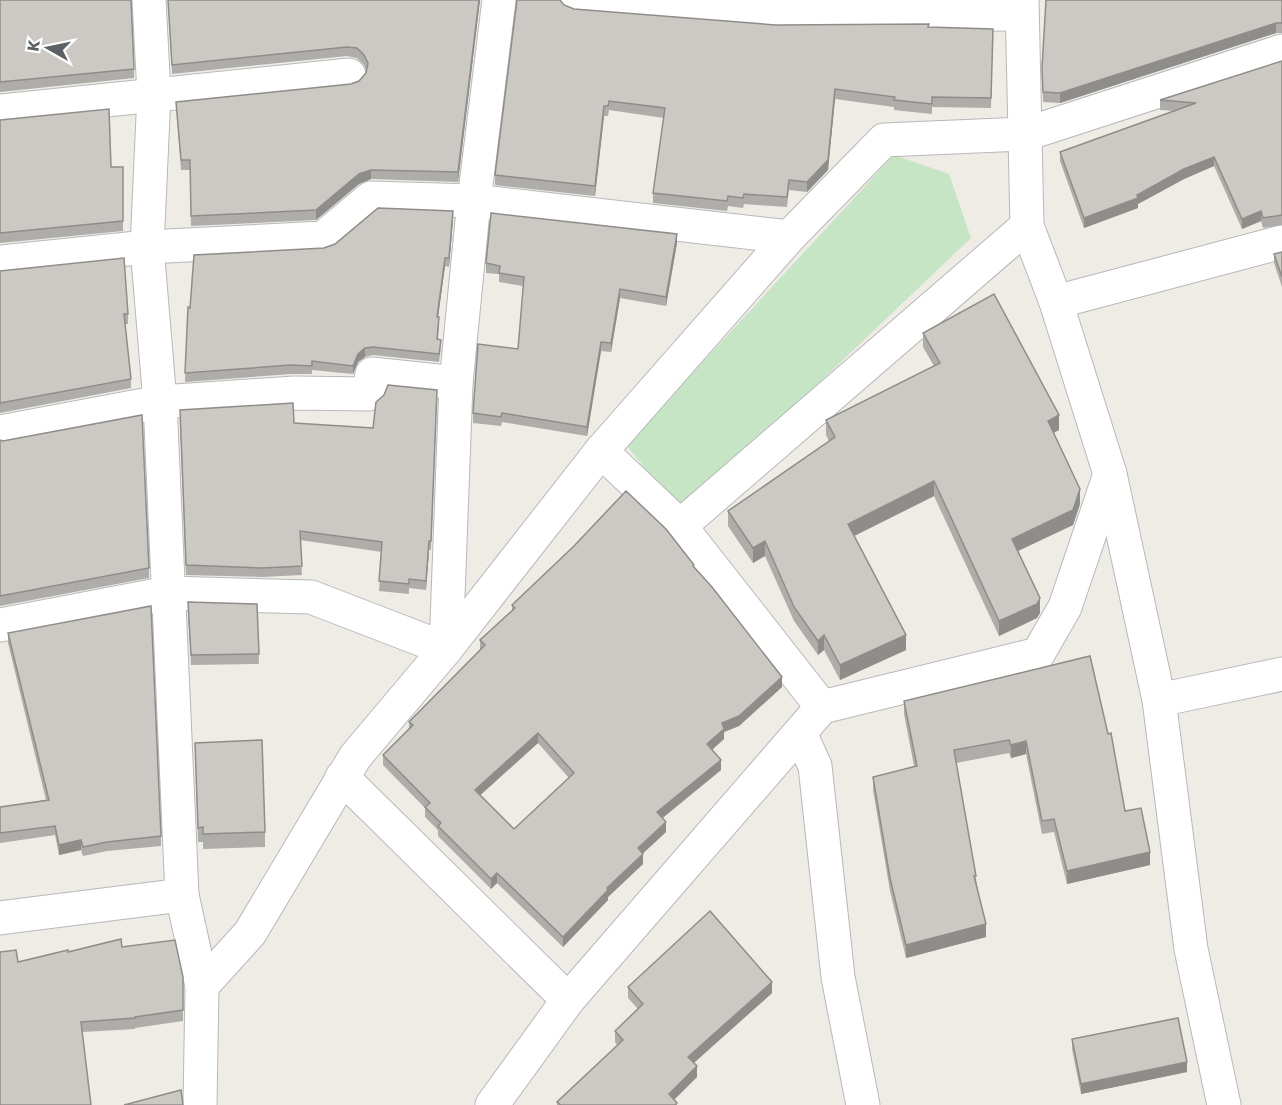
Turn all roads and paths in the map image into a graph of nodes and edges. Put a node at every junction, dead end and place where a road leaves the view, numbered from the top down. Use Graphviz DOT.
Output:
graph roads {
  1 [pos="149,0"];
  2 [pos="499,0"];
  3 [pos="575,0"];
  4 [pos="1021,7"];
  5 [pos="1282,51"];
  6 [pos="349,75"];
  7 [pos="154,94"];
  8 [pos="0,111"];
  9 [pos="1026,134"];
  10 [pos="474,201"];
  11 [pos="1027,226"];
  12 [pos="789,237"];
  13 [pos="1282,242"];
  14 [pos="147,247"];
  15 [pos="0,262"];
  16 [pos="1056,302"];
  17 [pos="456,384"];
  18 [pos="160,402"];
  19 [pos="0,432"];
  20 [pos="601,451"];
  21 [pos="1110,474"];
  22 [pos="680,526"];
  23 [pos="168,593"];
  24 [pos="0,625"];
  25 [pos="446,649"];
  26 [pos="1282,674"];
  27 [pos="1159,700"];
  28 [pos="822,708"];
  29 [pos="800,733"];
  30 [pos="342,777"];
  31 [pos="182,895"];
  32 [pos="0,918"];
  33 [pos="202,986"];
  34 [pos="568,1000"];
  35 [pos="200,1105"];
  36 [pos="492,1105"];
  37 [pos="862,1105"];
  38 [pos="1224,1105"];
  1 -- 7 [label="street"];
  2 -- 10 [label="street"];
  3 -- 4 [label="street"];
  4 -- 9 [label="street"];
  5 -- 9 [label="street"];
  6 -- 7 [label="street"];
  7 -- 8 [label="street"];
  7 -- 14 [label="street"];
  9 -- 11 [label="street"];
  9 -- 12 [label="street"];
  10 -- 12 [label="street"];
  10 -- 14 [label="street"];
  10 -- 17 [label="street"];
  11 -- 16 [label="street"];
  11 -- 22 [label="street"];
  12 -- 20 [label="street"];
  13 -- 16 [label="street"];
  14 -- 15 [label="street"];
  14 -- 18 [label="street"];
  16 -- 21 [label="street"];
  17 -- 18 [label="street"];
  17 -- 25 [label="street"];
  18 -- 19 [label="street"];
  18 -- 23 [label="street"];
  20 -- 22 [label="street"];
  20 -- 25 [label="street"];
  21 -- 27 [label="street"];
  21 -- 28 [label="street"];
  22 -- 28 [label="street"];
  23 -- 24 [label="street"];
  23 -- 25 [label="street"];
  23 -- 31 [label="street"];
  25 -- 30 [label="street"];
  26 -- 27 [label="street"];
  27 -- 38 [label="street"];
  28 -- 29 [label="street"];
  29 -- 34 [label="street"];
  29 -- 37 [label="street"];
  30 -- 33 [label="street"];
  30 -- 34 [label="street"];
  31 -- 32 [label="street"];
  31 -- 33 [label="street"];
  33 -- 35 [label="street"];
  34 -- 36 [label="street"];
}
